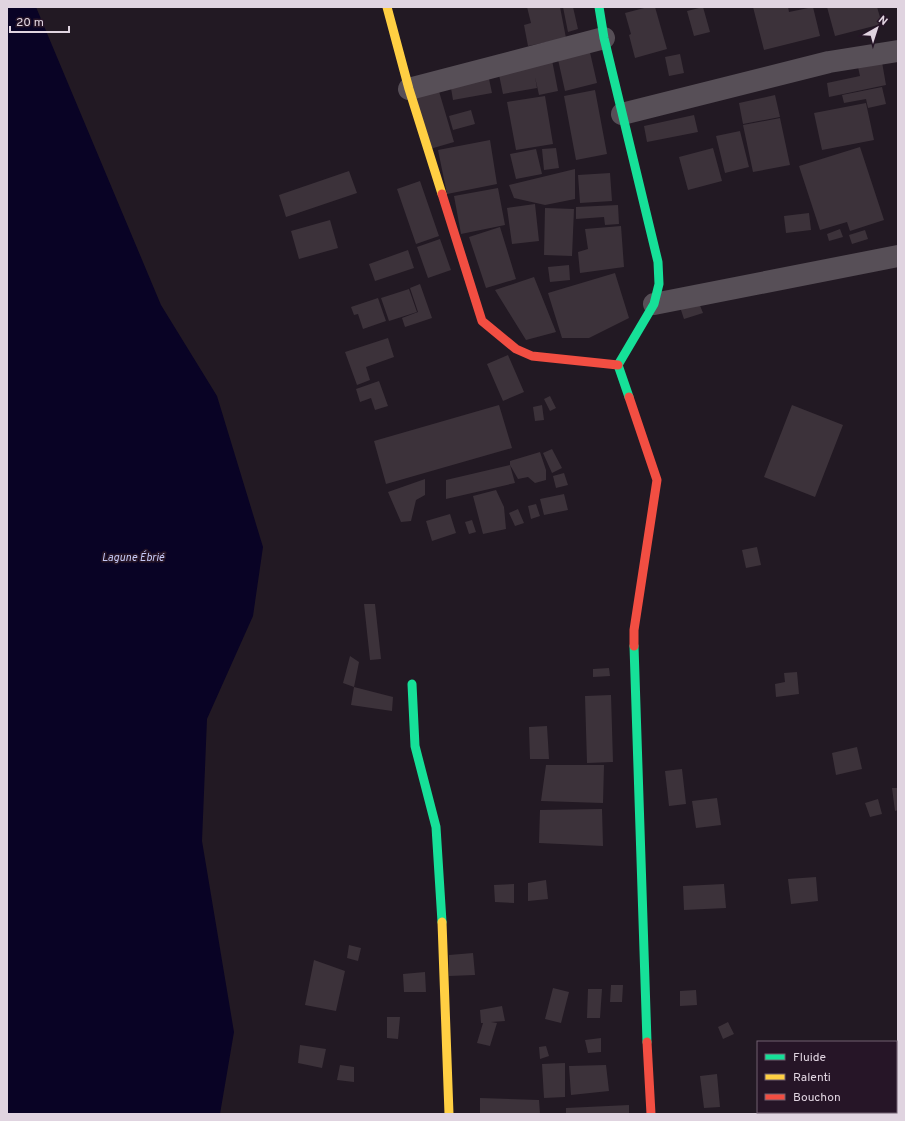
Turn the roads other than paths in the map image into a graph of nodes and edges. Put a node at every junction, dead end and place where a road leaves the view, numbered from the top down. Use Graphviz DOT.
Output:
graph roads {
  1 [pos="386,7"];
  2 [pos="599,7"];
  3 [pos="604,38"];
  4 [pos="898,51"];
  5 [pos="409,89"];
  6 [pos="622,114"];
  7 [pos="898,256"];
  8 [pos="654,304"];
  9 [pos="618,365"];
  10 [pos="412,684"];
  11 [pos="449,1114"];
  12 [pos="650,1114"];
  1 -- 5 [label="street"];
  2 -- 3 [label="street"];
  3 -- 5 [label="street"];
  3 -- 6 [label="street"];
  4 -- 6 [label="street"];
  5 -- 9 [label="street"];
  6 -- 8 [label="street"];
  7 -- 8 [label="street"];
  8 -- 9 [label="street"];
  9 -- 12 [label="street"];
  10 -- 11 [label="street"];
}
